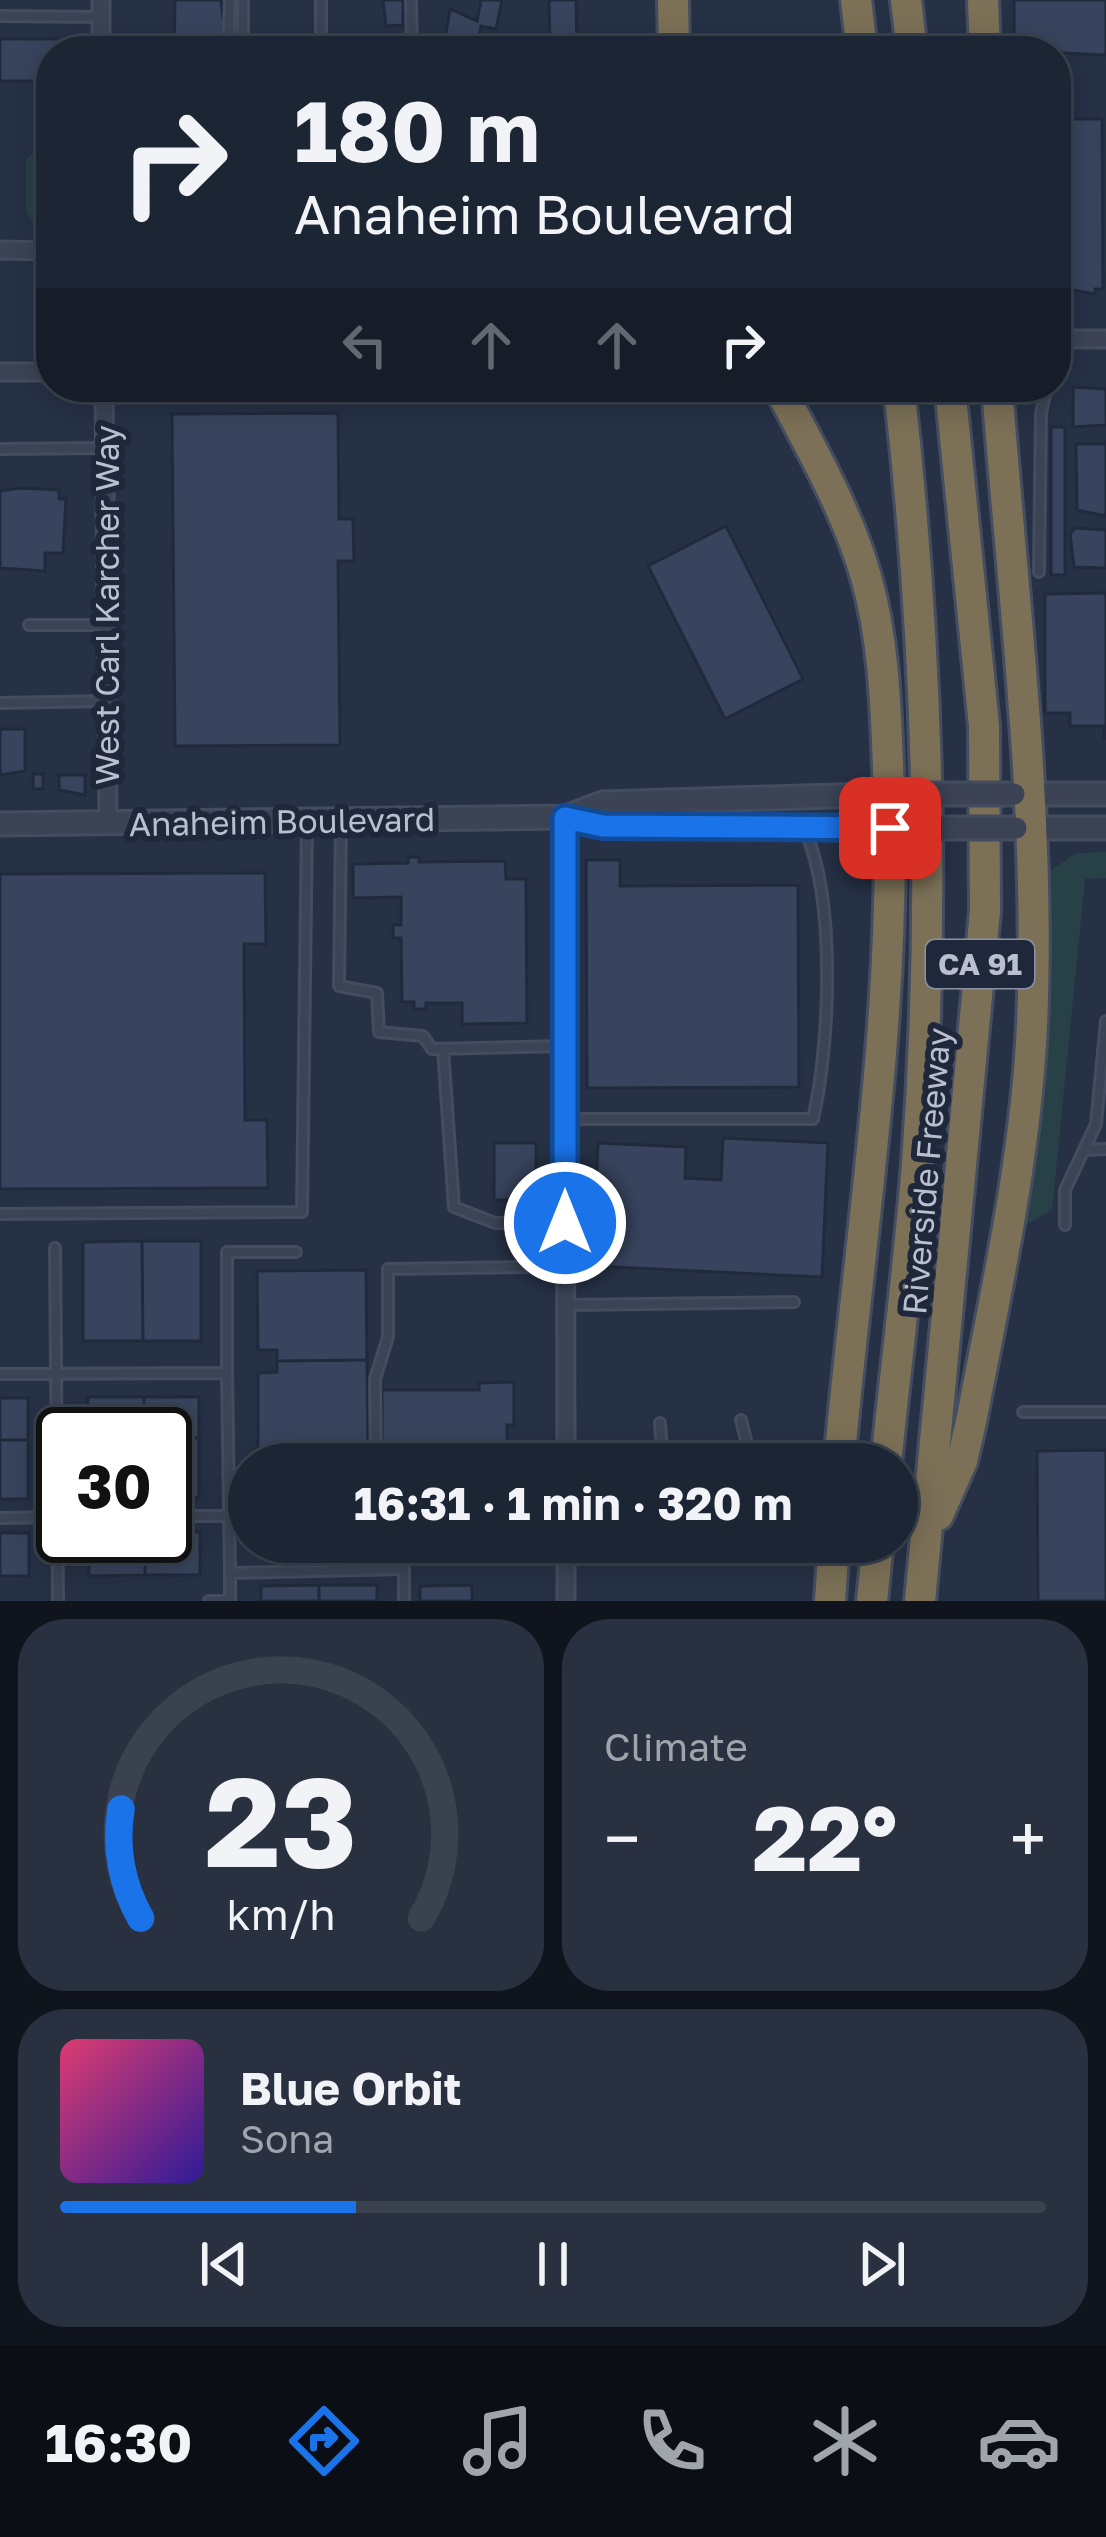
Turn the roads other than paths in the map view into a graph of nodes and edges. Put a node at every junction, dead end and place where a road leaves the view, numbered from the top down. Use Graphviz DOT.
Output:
graph roads {
  1 [pos="61,0"];
  2 [pos="230,0"];
  3 [pos="243,0"];
  4 [pos="321,0"];
  5 [pos="411,0"];
  6 [pos="673,0"];
  7 [pos="856,0"];
  8 [pos="906,0"];
  9 [pos="983,0"];
  10 [pos="101,8"];
  11 [pos="0,16"];
  12 [pos="61,16"];
  13 [pos="229,36"];
  14 [pos="243,36"];
  15 [pos="321,36"];
  16 [pos="412,36"];
  17 [pos="674,36"];
  18 [pos="860,36"];
  19 [pos="910,36"];
  20 [pos="984,36"];
  21 [pos="0,250"];
  22 [pos="36,250"];
  23 [pos="1071,339"];
  24 [pos="1106,339"];
  25 [pos="36,372"];
  26 [pos="0,373"];
  27 [pos="104,402"];
  28 [pos="787,402"];
  29 [pos="900,402"];
  30 [pos="952,402"];
  31 [pos="998,402"];
  32 [pos="1044,402"];
  33 [pos="105,448"];
  34 [pos="0,449"];
  35 [pos="1039,572"];
  36 [pos="29,625"];
  37 [pos="106,626"];
  38 [pos="107,701"];
  39 [pos="0,703"];
  40 [pos="894,794"];
  41 [pos="1021,794"];
  42 [pos="1106,794"];
  43 [pos="565,818"];
  44 [pos="341,820"];
  45 [pos="307,821"];
  46 [pos="0,824"];
  47 [pos="108,824"];
  48 [pos="895,828"];
  49 [pos="1023,828"];
  50 [pos="1106,828"];
  51 [pos="804,829"];
  52 [pos="1106,1022"];
  53 [pos="565,1046"];
  54 [pos="443,1049"];
  55 [pos="565,1119"];
  56 [pos="1106,1149"];
  57 [pos="1084,1150"];
  58 [pos="0,1214"];
  59 [pos="565,1223"];
  60 [pos="1065,1225"];
  61 [pos="56,1247"];
  62 [pos="296,1252"];
  63 [pos="527,1267"];
  64 [pos="794,1302"];
  65 [pos="566,1314"];
  66 [pos="226,1373"];
  67 [pos="0,1374"];
  68 [pos="57,1374"];
  69 [pos="58,1407"];
  70 [pos="1023,1412"];
  71 [pos="1106,1412"];
  72 [pos="741,1420"];
  73 [pos="660,1424"];
  74 [pos="376,1443"];
  75 [pos="566,1443"];
  76 [pos="661,1443"];
  77 [pos="747,1443"];
  78 [pos="841,1443"];
  79 [pos="888,1443"];
  80 [pos="228,1474"];
  81 [pos="192,1516"];
  82 [pos="228,1516"];
  83 [pos="36,1517"];
  84 [pos="0,1518"];
  85 [pos="927,1540"];
  86 [pos="59,1563"];
  87 [pos="230,1563"];
  88 [pos="566,1563"];
  89 [pos="833,1563"];
  90 [pos="876,1563"];
  91 [pos="230,1573"];
  92 [pos="58,1601"];
  93 [pos="208,1601"];
  94 [pos="230,1601"];
  95 [pos="404,1601"];
  96 [pos="566,1601"];
  97 [pos="830,1601"];
  98 [pos="872,1601"];
  99 [pos="920,1601"];
  1 -- 12 [label="lane"];
  2 -- 13 [label="lane"];
  3 -- 14 [label="lane"];
  4 -- 15 [label="lane"];
  5 -- 16 [label="lane"];
  6 -- 17 [label="highway"];
  7 -- 18 [label="highway"];
  8 -- 19 [label="highway"];
  9 -- 20 [label="highway"];
  10 -- 12 [label="lane"];
  11 -- 12 [label="lane"];
  21 -- 22 [label="street"];
  23 -- 24 [label="street"];
  25 -- 26 [label="street"];
  27 -- 33 [label="street, West Carl Karcher Way"];
  28 -- 40 [label="highway"];
  29 -- 79 [label="highway, Riverside Freeway / CA 91"];
  30 -- 85 [label="highway, Riverside Freeway / CA 91"];
  31 -- 41 [label="highway"];
  32 -- 35 [label="lane"];
  33 -- 34 [label="lane"];
  33 -- 37 [label="street, West Carl Karcher Way"];
  36 -- 37 [label="lane"];
  37 -- 38 [label="street, West Carl Karcher Way"];
  38 -- 39 [label="lane"];
  38 -- 47 [label="street, West Carl Karcher Way"];
  40 -- 41 [label="street, Anaheim Boulevard, bridge"];
  40 -- 43 [label="street, Anaheim Boulevard"];
  40 -- 48 [label="highway"];
  41 -- 42 [label="street, Anaheim Boulevard"];
  41 -- 49 [label="highway"];
  43 -- 44 [label="street, Anaheim Boulevard"];
  43 -- 51 [label="street, Anaheim Boulevard"];
  43 -- 53 [label="street"];
  44 -- 45 [label="street, Anaheim Boulevard"];
  44 -- 54 [label="lane"];
  45 -- 47 [label="street, Anaheim Boulevard"];
  45 -- 58 [label="lane"];
  46 -- 47 [label="street, Anaheim Boulevard"];
  48 -- 49 [label="street, Anaheim Boulevard, bridge"];
  48 -- 51 [label="street, Anaheim Boulevard"];
  48 -- 78 [label="highway"];
  49 -- 50 [label="street, Anaheim Boulevard"];
  49 -- 85 [label="highway"];
  51 -- 55 [label="lane"];
  52 -- 57 [label="lane"];
  53 -- 54 [label="lane"];
  53 -- 55 [label="street"];
  54 -- 59 [label="lane"];
  55 -- 59 [label="street"];
  56 -- 57 [label="lane"];
  57 -- 60 [label="lane"];
  59 -- 65 [label="street"];
  61 -- 68 [label="lane"];
  62 -- 66 [label="lane"];
  63 -- 74 [label="lane"];
  64 -- 65 [label="lane"];
  65 -- 75 [label="street"];
  66 -- 68 [label="lane"];
  66 -- 80 [label="lane"];
  67 -- 68 [label="lane"];
  68 -- 69 [label="lane"];
  70 -- 71 [label="lane"];
  72 -- 77 [label="lane"];
  73 -- 76 [label="lane"];
  81 -- 82 [label="lane"];
  83 -- 84 [label="lane"];
  85 -- 99 [label="highway, Riverside Freeway / CA 91"];
  86 -- 92 [label="lane"];
  87 -- 91 [label="lane"];
  88 -- 96 [label="street"];
  89 -- 97 [label="highway"];
  90 -- 98 [label="highway"];
  91 -- 94 [label="lane"];
  91 -- 95 [label="lane"];
  93 -- 94 [label="lane"];
}
